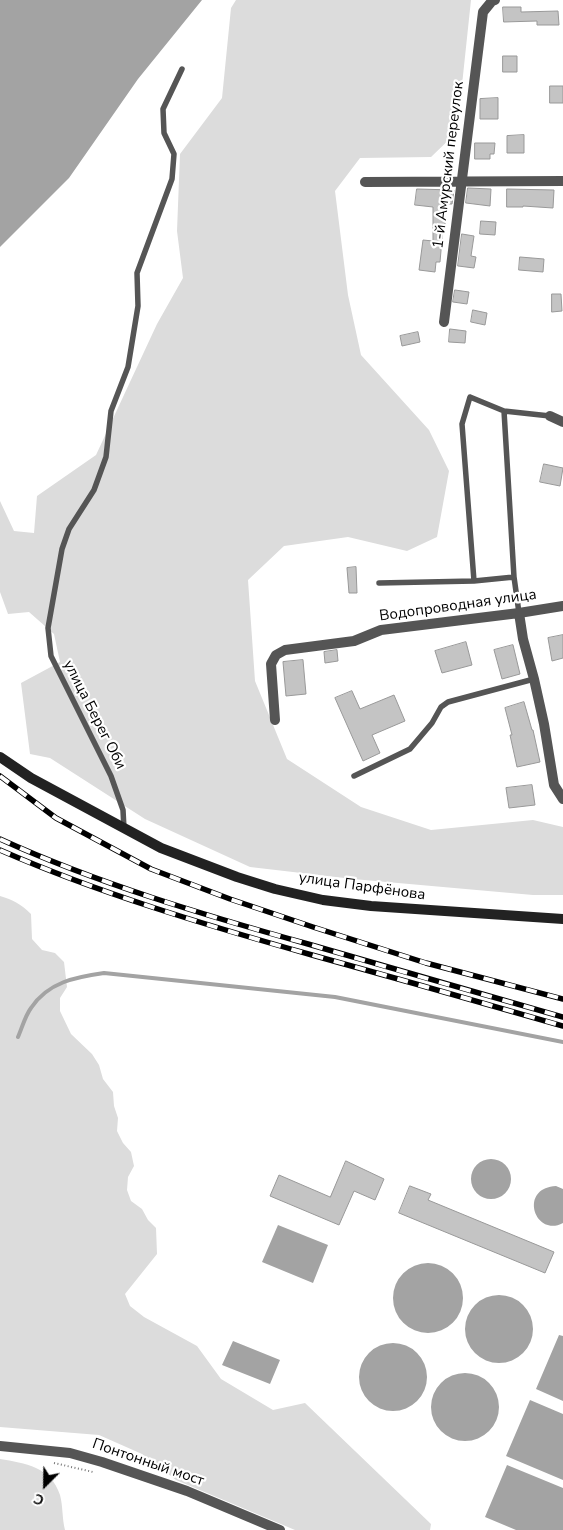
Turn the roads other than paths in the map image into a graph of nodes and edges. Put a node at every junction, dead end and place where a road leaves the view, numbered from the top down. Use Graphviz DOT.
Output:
graph roads {
  1 [pos="495,0"];
  2 [pos="182,68"];
  3 [pos="462,180"];
  4 [pos="563,181"];
  5 [pos="365,182"];
  6 [pos="444,322"];
  7 [pos="504,411"];
  8 [pos="550,416"];
  9 [pos="563,422"];
  10 [pos="514,577"];
  11 [pos="474,582"];
  12 [pos="379,583"];
  13 [pos="563,606"];
  14 [pos="519,613"];
  15 [pos="534,680"];
  16 [pos="275,720"];
  17 [pos="0,757"];
  18 [pos="354,776"];
  19 [pos="563,799"];
  20 [pos="124,830"];
  21 [pos="563,920"];
  22 [pos="0,1446"];
  23 [pos="280,1530"];
  1 -- 3 [label="street, 1-й Амурский переулок"];
  2 -- 20 [label="lane, улица Берег Оби"];
  3 -- 4 [label="street"];
  3 -- 5 [label="street"];
  3 -- 6 [label="street, 1-й Амурский переулок"];
  7 -- 8 [label="lane"];
  7 -- 10 [label="lane"];
  7 -- 11 [label="lane"];
  8 -- 9 [label="street"];
  10 -- 11 [label="lane"];
  10 -- 14 [label="lane"];
  11 -- 12 [label="lane"];
  13 -- 14 [label="street, Водопроводная улица"];
  14 -- 15 [label="street"];
  14 -- 16 [label="street, Водопроводная улица"];
  15 -- 18 [label="lane"];
  15 -- 19 [label="street"];
  17 -- 20 [label="main road, улица Парфёнова"];
  20 -- 21 [label="main road, улица Парфёнова"];
  22 -- 23 [label="street, Понтонный мост"];
}
